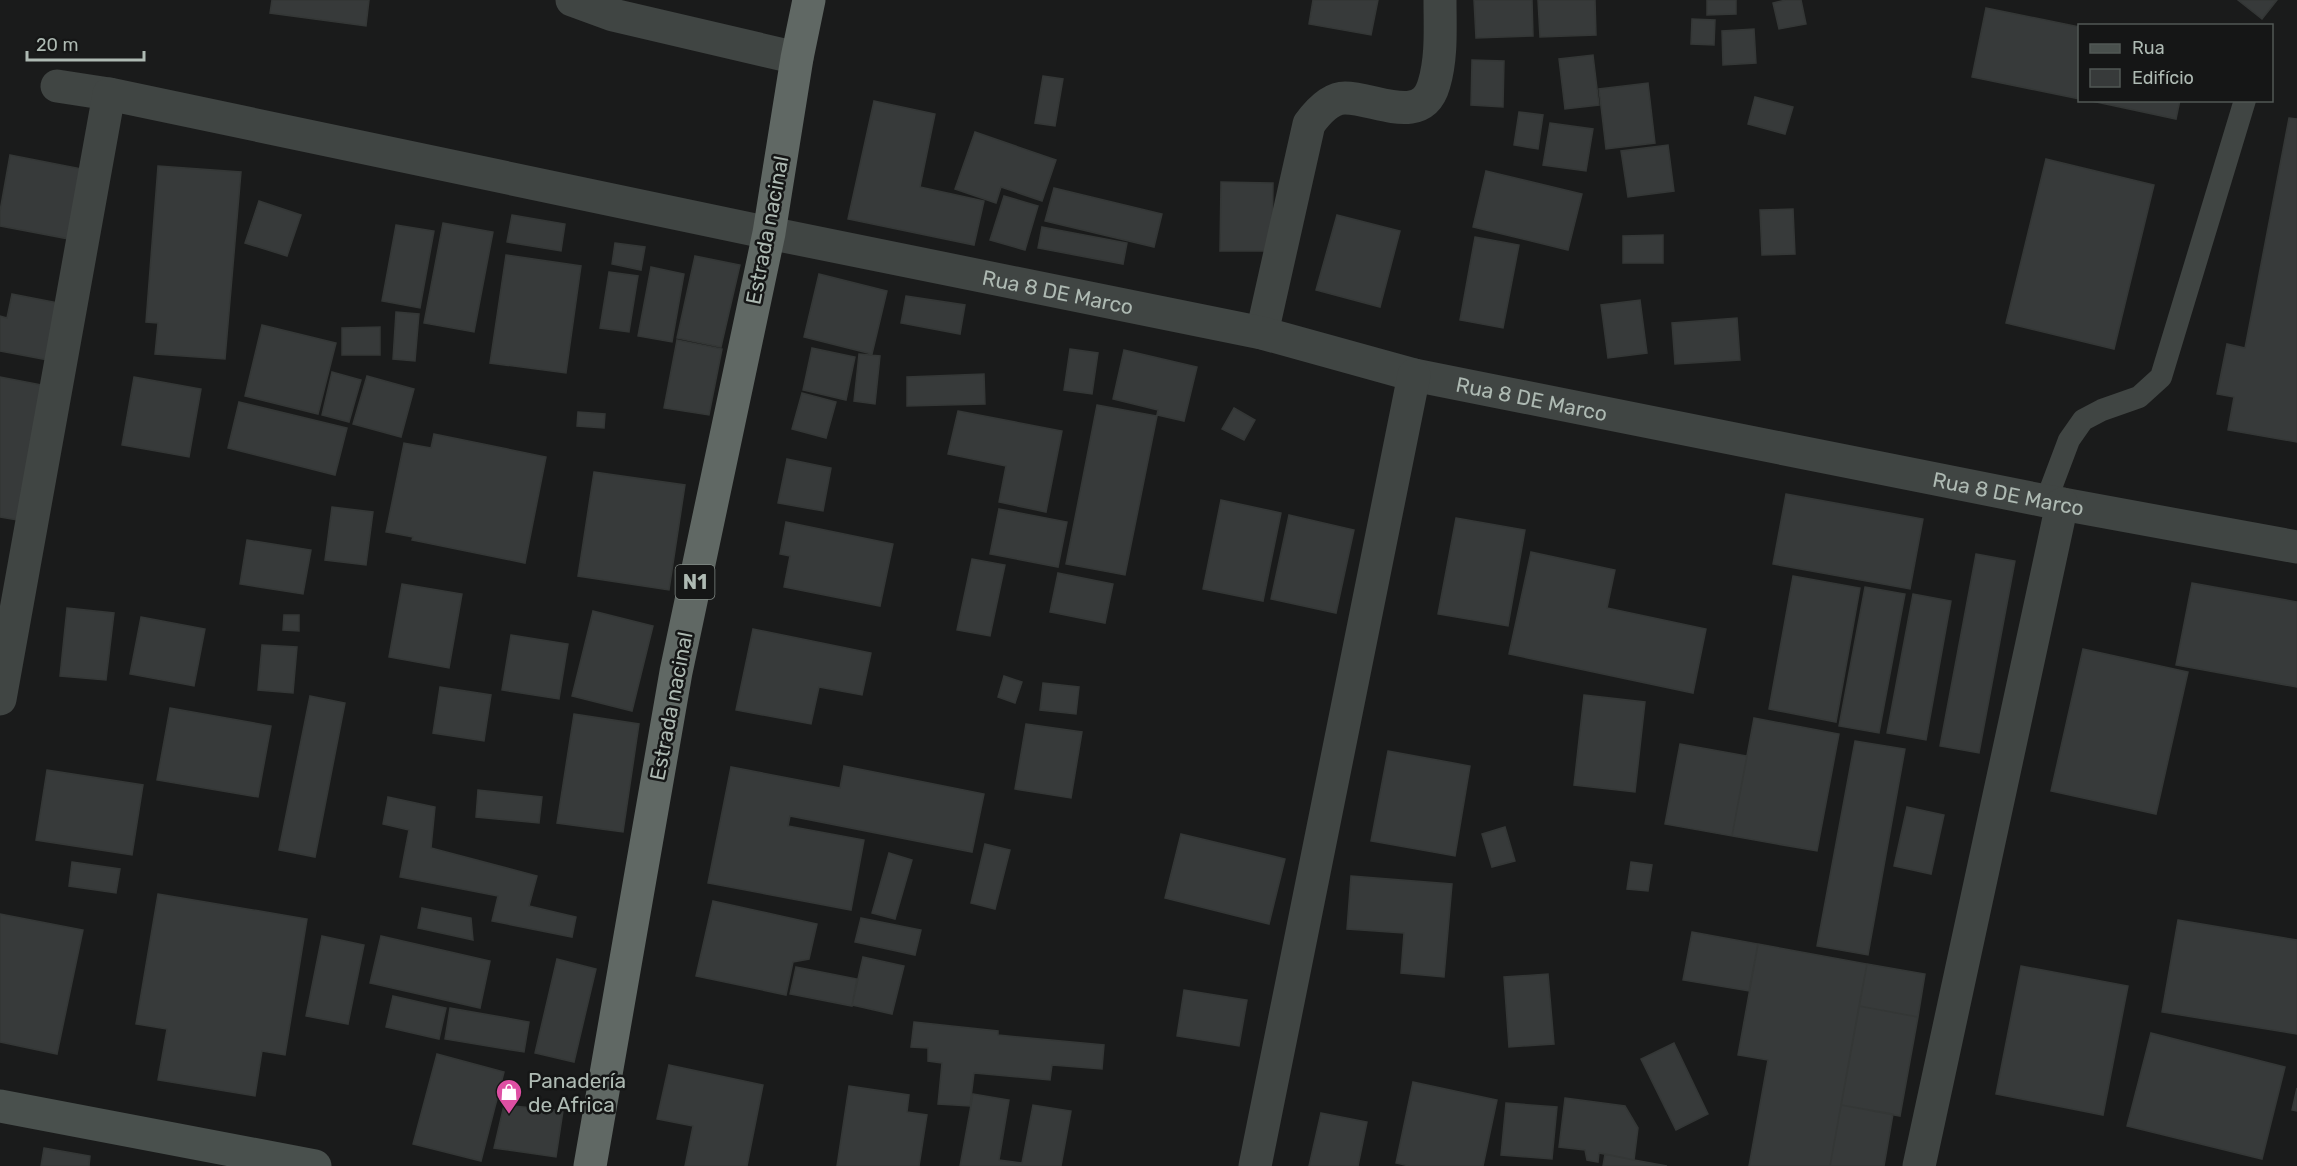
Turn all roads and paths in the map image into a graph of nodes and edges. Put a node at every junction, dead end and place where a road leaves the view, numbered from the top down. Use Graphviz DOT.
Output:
graph roads {
  1 [pos="572,0"];
  2 [pos="809,0"];
  3 [pos="1440,0"];
  4 [pos="797,58"];
  5 [pos="57,86"];
  6 [pos="109,94"];
  7 [pos="2244,102"];
  8 [pos="769,233"];
  9 [pos="1262,333"];
  10 [pos="1414,375"];
  11 [pos="2054,502"];
  12 [pos="2297,547"];
  13 [pos="0,699"];
  14 [pos="0,1106"];
  15 [pos="315,1166"];
  16 [pos="590,1166"];
  17 [pos="1255,1166"];
  18 [pos="1919,1166"];
  1 -- 4 [label="street"];
  2 -- 4 [label="highway, Estrada nacinal / N1"];
  3 -- 9 [label="street"];
  4 -- 8 [label="highway, Estrada nacinal / N1"];
  5 -- 6 [label="street, Rua 8 DE Marco"];
  6 -- 8 [label="street, Rua 8 DE Marco"];
  6 -- 13 [label="street"];
  7 -- 11 [label="lane"];
  8 -- 9 [label="street, Rua 8 DE Marco"];
  8 -- 16 [label="highway, Estrada nacinal / N1"];
  9 -- 10 [label="street, Rua 8 DE Marco"];
  10 -- 11 [label="street, Rua 8 DE Marco"];
  10 -- 17 [label="street"];
  11 -- 12 [label="street, Rua 8 DE Marco"];
  11 -- 18 [label="street"];
  14 -- 15 [label="main road"];
}
